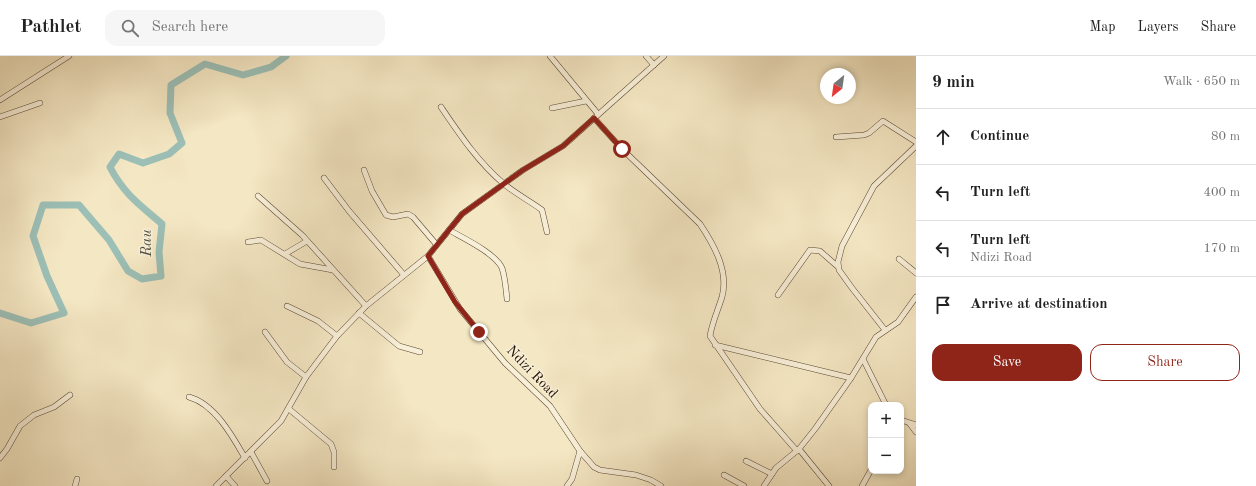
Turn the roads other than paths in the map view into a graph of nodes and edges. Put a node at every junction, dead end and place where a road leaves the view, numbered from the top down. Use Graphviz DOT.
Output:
graph roads {
  1 [pos="69,56"];
  2 [pos="550,56"];
  3 [pos="646,56"];
  4 [pos="664,56"];
  5 [pos="654,65"];
  6 [pos="0,100"];
  7 [pos="586,101"];
  8 [pos="40,103"];
  9 [pos="441,107"];
  10 [pos="552,108"];
  11 [pos="596,116"];
  12 [pos="0,117"];
  13 [pos="836,137"];
  14 [pos="916,142"];
  15 [pos="916,146"];
  16 [pos="364,170"];
  17 [pos="324,178"];
  18 [pos="504,184"];
  19 [pos="258,196"];
  20 [pos="449,230"];
  21 [pos="547,232"];
  22 [pos="308,241"];
  23 [pos="248,242"];
  24 [pos="436,244"];
  25 [pos="285,254"];
  26 [pos="428,256"];
  27 [pos="899,259"];
  28 [pos="837,266"];
  29 [pos="333,270"];
  30 [pos="916,273"];
  31 [pos="404,275"];
  32 [pos="778,295"];
  33 [pos="916,297"];
  34 [pos="507,299"];
  35 [pos="287,306"];
  36 [pos="366,306"];
  37 [pos="359,313"];
  38 [pos="885,330"];
  39 [pos="265,332"];
  40 [pos="336,336"];
  41 [pos="715,345"];
  42 [pos="420,352"];
  43 [pos="863,358"];
  44 [pos="306,377"];
  45 [pos="851,378"];
  46 [pos="70,395"];
  47 [pos="189,397"];
  48 [pos="885,402"];
  49 [pos="289,410"];
  50 [pos="904,421"];
  51 [pos="910,424"];
  52 [pos="916,425"];
  53 [pos="916,432"];
  54 [pos="798,450"];
  55 [pos="251,452"];
  56 [pos="580,452"];
  57 [pos="0,458"];
  58 [pos="245,458"];
  59 [pos="746,461"];
  60 [pos="334,466"];
  61 [pos="772,474"];
  62 [pos="869,474"];
  63 [pos="724,475"];
  64 [pos="226,476"];
  65 [pos="77,479"];
  66 [pos="267,481"];
  67 [pos="75,486"];
  68 [pos="216,486"];
  69 [pos="235,486"];
  70 [pos="567,486"];
  71 [pos="661,486"];
  72 [pos="744,486"];
  73 [pos="764,486"];
  74 [pos="829,486"];
  75 [pos="862,486"];
  1 -- 6 [label="street"];
  2 -- 7 [label="street"];
  3 -- 5 [label="street"];
  4 -- 5 [label="street"];
  5 -- 11 [label="street"];
  7 -- 10 [label="street"];
  7 -- 11 [label="street"];
  8 -- 12 [label="street"];
  9 -- 18 [label="street"];
  11 -- 18 [label="street"];
  11 -- 41 [label="street"];
  13 -- 14 [label="street"];
  15 -- 28 [label="street"];
  16 -- 24 [label="street"];
  17 -- 31 [label="street"];
  18 -- 20 [label="street"];
  18 -- 21 [label="street"];
  19 -- 22 [label="street"];
  20 -- 24 [label="street"];
  20 -- 34 [label="street"];
  22 -- 25 [label="street"];
  22 -- 29 [label="street"];
  23 -- 25 [label="street"];
  24 -- 26 [label="street"];
  25 -- 29 [label="street"];
  26 -- 31 [label="street"];
  26 -- 56 [label="street, Ndizi Road"];
  27 -- 30 [label="street"];
  28 -- 32 [label="street"];
  28 -- 38 [label="street"];
  29 -- 36 [label="street"];
  31 -- 36 [label="street"];
  33 -- 38 [label="street"];
  35 -- 40 [label="street"];
  36 -- 37 [label="street"];
  37 -- 40 [label="street"];
  37 -- 42 [label="street"];
  38 -- 43 [label="street"];
  39 -- 44 [label="street"];
  40 -- 44 [label="street"];
  41 -- 45 [label="street"];
  41 -- 54 [label="street"];
  43 -- 45 [label="street"];
  43 -- 48 [label="street"];
  44 -- 49 [label="street"];
  45 -- 54 [label="street"];
  46 -- 57 [label="street"];
  47 -- 58 [label="street"];
  49 -- 55 [label="street"];
  49 -- 60 [label="street"];
  50 -- 51 [label="street"];
  51 -- 52 [label="street"];
  51 -- 53 [label="street"];
  54 -- 61 [label="street"];
  54 -- 74 [label="street"];
  55 -- 58 [label="street"];
  55 -- 66 [label="street"];
  56 -- 70 [label="street"];
  56 -- 71 [label="street, Ndizi Road"];
  58 -- 64 [label="street"];
  59 -- 61 [label="street"];
  61 -- 73 [label="street"];
  62 -- 75 [label="street"];
  63 -- 72 [label="street"];
  64 -- 68 [label="street"];
  64 -- 69 [label="street"];
  65 -- 67 [label="street"];
}
